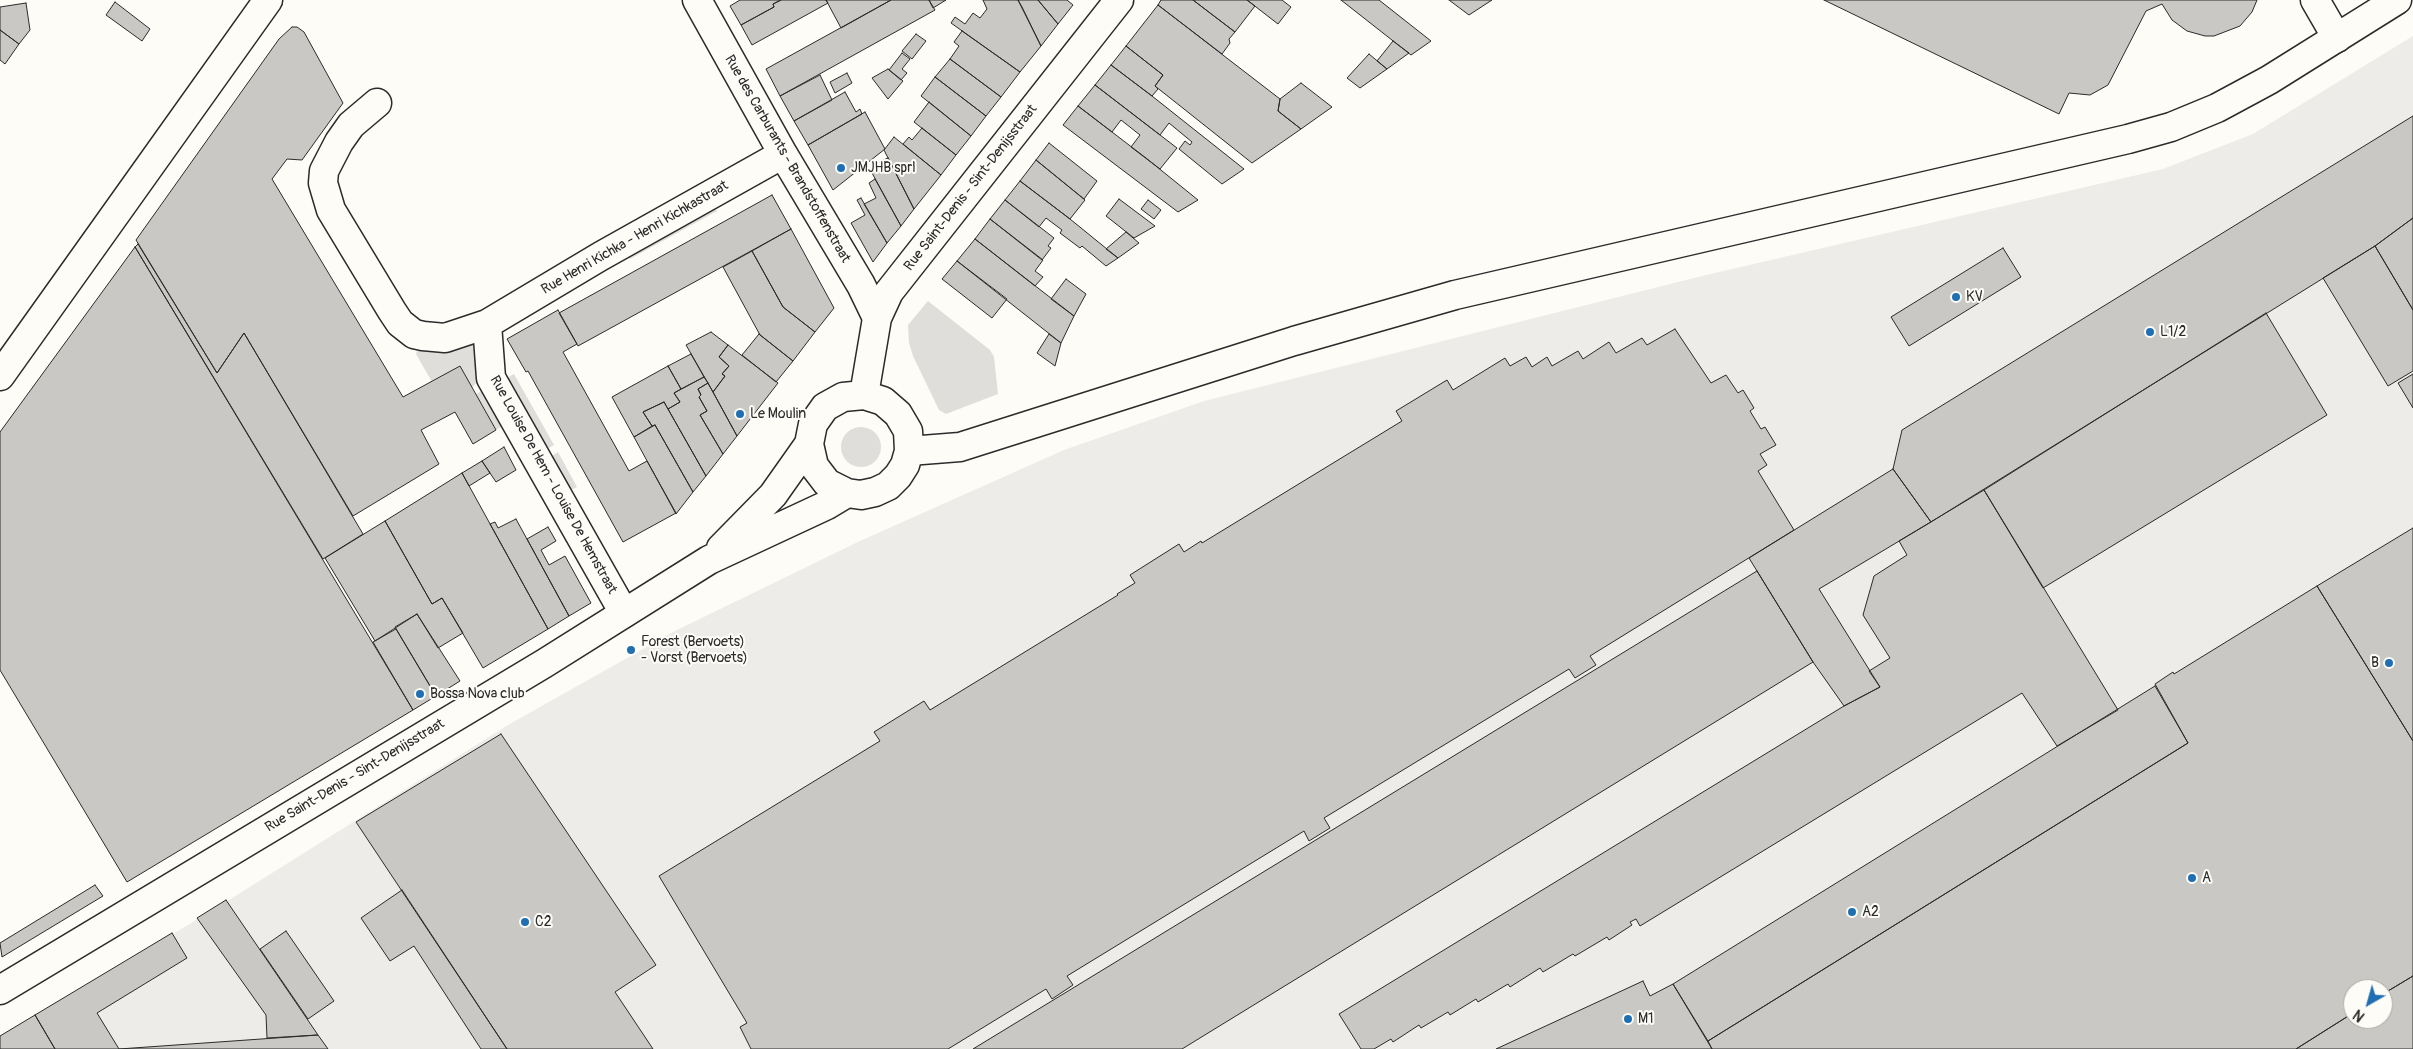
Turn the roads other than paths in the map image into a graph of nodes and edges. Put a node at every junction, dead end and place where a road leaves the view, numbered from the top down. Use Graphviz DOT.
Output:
graph roads {
  1 [pos="268,0"];
  2 [pos="697,0"];
  3 [pos="1119,0"];
  4 [pos="2315,0"];
  5 [pos="2398,0"];
  6 [pos="2370,7"];
  7 [pos="2337,38"];
  8 [pos="377,103"];
  9 [pos="783,154"];
  10 [pos="877,318"];
  11 [pos="487,324"];
  12 [pos="0,376"];
  13 [pos="864,395"];
  14 [pos="809,444"];
  15 [pos="909,451"];
  16 [pos="848,493"];
  17 [pos="709,560"];
  18 [pos="624,614"];
  19 [pos="0,990"];
  1 -- 12 [label="main road"];
  2 -- 9 [label="main road, Rue des Carburants - Brandstoffenstraat"];
  3 -- 10 [label="main road, Rue Saint-Denis - Sint-Denijsstraat"];
  4 -- 7 [label="main road"];
  5 -- 6 [label="main road"];
  6 -- 7 [label="main road"];
  7 -- 15 [label="main road"];
  8 -- 11 [label="main road, Rue Henri Kichka - Henri Kichkastraat"];
  9 -- 10 [label="main road, Rue des Carburants - Brandstoffenstraat"];
  9 -- 11 [label="main road, Rue Henri Kichka - Henri Kichkastraat"];
  10 -- 13 [label="main road, Rue Saint-Denis - Sint-Denijsstraat"];
  11 -- 18 [label="main road, Rue Louise De Hem - Louise De Hemstraat"];
  13 -- 14 [label="main road, Rue Saint-Denis - Sint-Denijsstraat"];
  13 -- 15 [label="main road"];
  14 -- 16 [label="main road"];
  14 -- 17 [label="main road, Rue Saint-Denis - Sint-Denijsstraat"];
  15 -- 16 [label="main road"];
  16 -- 17 [label="main road, Rue Saint-Denis - Sint-Denijsstraat"];
  17 -- 18 [label="main road, Rue Saint-Denis - Sint-Denijsstraat"];
  18 -- 19 [label="main road, Rue Saint-Denis - Sint-Denijsstraat"];
}
